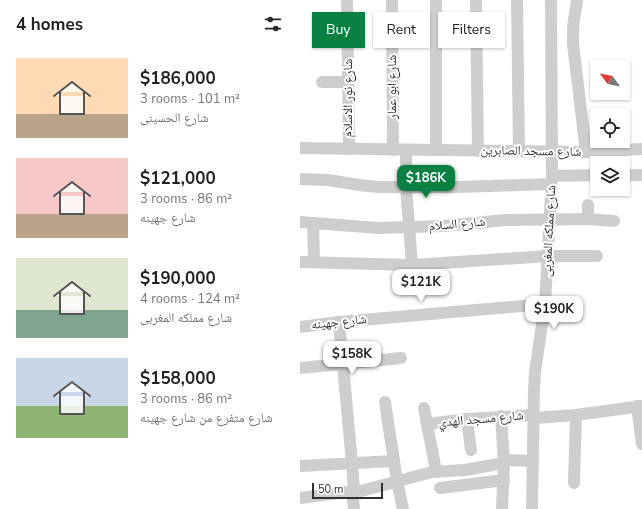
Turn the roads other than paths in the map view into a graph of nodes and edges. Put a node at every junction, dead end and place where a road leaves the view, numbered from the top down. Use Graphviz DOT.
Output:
graph roads {
  1 [pos="347,0"];
  2 [pos="392,0"];
  3 [pos="436,0"];
  4 [pos="476,0"];
  5 [pos="517,0"];
  6 [pos="550,0"];
  7 [pos="577,0"];
  8 [pos="322,82"];
  9 [pos="348,82"];
  10 [pos="300,148"];
  11 [pos="349,149"];
  12 [pos="642,149"];
  13 [pos="393,150"];
  14 [pos="406,150"];
  15 [pos="436,150"];
  16 [pos="478,151"];
  17 [pos="519,151"];
  18 [pos="552,152"];
  19 [pos="586,152"];
  20 [pos="630,175"];
  21 [pos="642,175"];
  22 [pos="590,176"];
  23 [pos="300,179"];
  24 [pos="552,180"];
  25 [pos="406,187"];
  26 [pos="588,204"];
  27 [pos="588,219"];
  28 [pos="550,220"];
  29 [pos="614,221"];
  30 [pos="300,222"];
  31 [pos="313,223"];
  32 [pos="409,228"];
  33 [pos="548,256"];
  34 [pos="597,256"];
  35 [pos="300,262"];
  36 [pos="314,262"];
  37 [pos="412,264"];
  38 [pos="545,304"];
  39 [pos="339,322"];
  40 [pos="300,327"];
  41 [pos="401,358"];
  42 [pos="343,364"];
  43 [pos="300,368"];
  44 [pos="385,402"];
  45 [pos="639,406"];
  46 [pos="424,408"];
  47 [pos="576,415"];
  48 [pos="501,416"];
  49 [pos="534,416"];
  50 [pos="467,419"];
  51 [pos="427,424"];
  52 [pos="642,444"];
  53 [pos="471,450"];
  54 [pos="394,461"];
  55 [pos="504,461"];
  56 [pos="533,461"];
  57 [pos="352,463"];
  58 [pos="300,466"];
  59 [pos="436,471"];
  60 [pos="504,480"];
  61 [pos="397,481"];
  62 [pos="574,483"];
  63 [pos="440,488"];
  64 [pos="354,490"];
  65 [pos="300,494"];
  66 [pos="300,498"];
  67 [pos="302,509"];
  68 [pos="354,509"];
  69 [pos="403,509"];
  70 [pos="502,509"];
  71 [pos="532,509"];
  1 -- 9 [label="street, شارع نور الاسلام"];
  2 -- 13 [label="street, شارع ابو عمار"];
  3 -- 15 [label="street"];
  4 -- 16 [label="street"];
  5 -- 17 [label="street"];
  6 -- 18 [label="street, شارع مملكه المغربى"];
  7 -- 19 [label="street"];
  8 -- 9 [label="street"];
  9 -- 11 [label="street, شارع نور الاسلام"];
  10 -- 11 [label="street, شارع مسجد الصابرين"];
  11 -- 13 [label="street, شارع مسجد الصابرين"];
  12 -- 19 [label="street, شارع مسجد الصابرين"];
  13 -- 14 [label="street, شارع مسجد الصابرين"];
  14 -- 15 [label="street, شارع مسجد الصابرين"];
  14 -- 25 [label="street"];
  15 -- 16 [label="street, شارع مسجد الصابرين"];
  16 -- 17 [label="street, شارع مسجد الصابرين"];
  17 -- 18 [label="street, شارع مسجد الصابرين"];
  18 -- 19 [label="street, شارع مسجد الصابرين"];
  18 -- 24 [label="street, شارع مملكه المغربى"];
  20 -- 21 [label="street"];
  22 -- 24 [label="street"];
  23 -- 25 [label="street"];
  24 -- 25 [label="street"];
  24 -- 28 [label="street, شارع مملكه المغربى"];
  25 -- 32 [label="street"];
  26 -- 27 [label="street"];
  27 -- 28 [label="street, شارع السلام"];
  27 -- 29 [label="street, شارع السلام"];
  28 -- 32 [label="street, شارع السلام"];
  28 -- 33 [label="street, شارع مملكه المغربى"];
  30 -- 31 [label="street, شارع السلام"];
  31 -- 32 [label="street, شارع السلام"];
  31 -- 36 [label="street"];
  32 -- 37 [label="street"];
  33 -- 34 [label="street"];
  33 -- 37 [label="street"];
  33 -- 38 [label="street, شارع مملكه المغربى"];
  35 -- 36 [label="street"];
  36 -- 37 [label="street"];
  38 -- 39 [label="street, شارع جهينه"];
  38 -- 49 [label="street, شارع مملكه المغربى"];
  39 -- 40 [label="street, شارع جهينه"];
  39 -- 42 [label="street"];
  41 -- 42 [label="street"];
  42 -- 43 [label="street"];
  42 -- 57 [label="street"];
  44 -- 54 [label="street"];
  45 -- 47 [label="street, شارع مسجد الهدي"];
  45 -- 52 [label="street"];
  46 -- 51 [label="street"];
  47 -- 49 [label="street, شارع مسجد الهدي"];
  47 -- 62 [label="street"];
  48 -- 49 [label="street, شارع مسجد الهدي"];
  48 -- 50 [label="street, شارع مسجد الهدي"];
  48 -- 55 [label="street"];
  49 -- 56 [label="street, شارع مملكه المغربى"];
  50 -- 51 [label="street, شارع مسجد الهدي"];
  50 -- 53 [label="street"];
  51 -- 59 [label="street"];
  54 -- 57 [label="street"];
  54 -- 61 [label="street"];
  55 -- 56 [label="street"];
  55 -- 59 [label="street"];
  55 -- 60 [label="street"];
  56 -- 71 [label="street, شارع مملكه المغربى"];
  57 -- 58 [label="street"];
  57 -- 64 [label="street"];
  59 -- 61 [label="street"];
  60 -- 63 [label="street"];
  60 -- 70 [label="street"];
  61 -- 64 [label="street"];
  61 -- 69 [label="street"];
  64 -- 66 [label="street"];
  64 -- 68 [label="street"];
  65 -- 66 [label="street"];
  66 -- 67 [label="street"];
}
